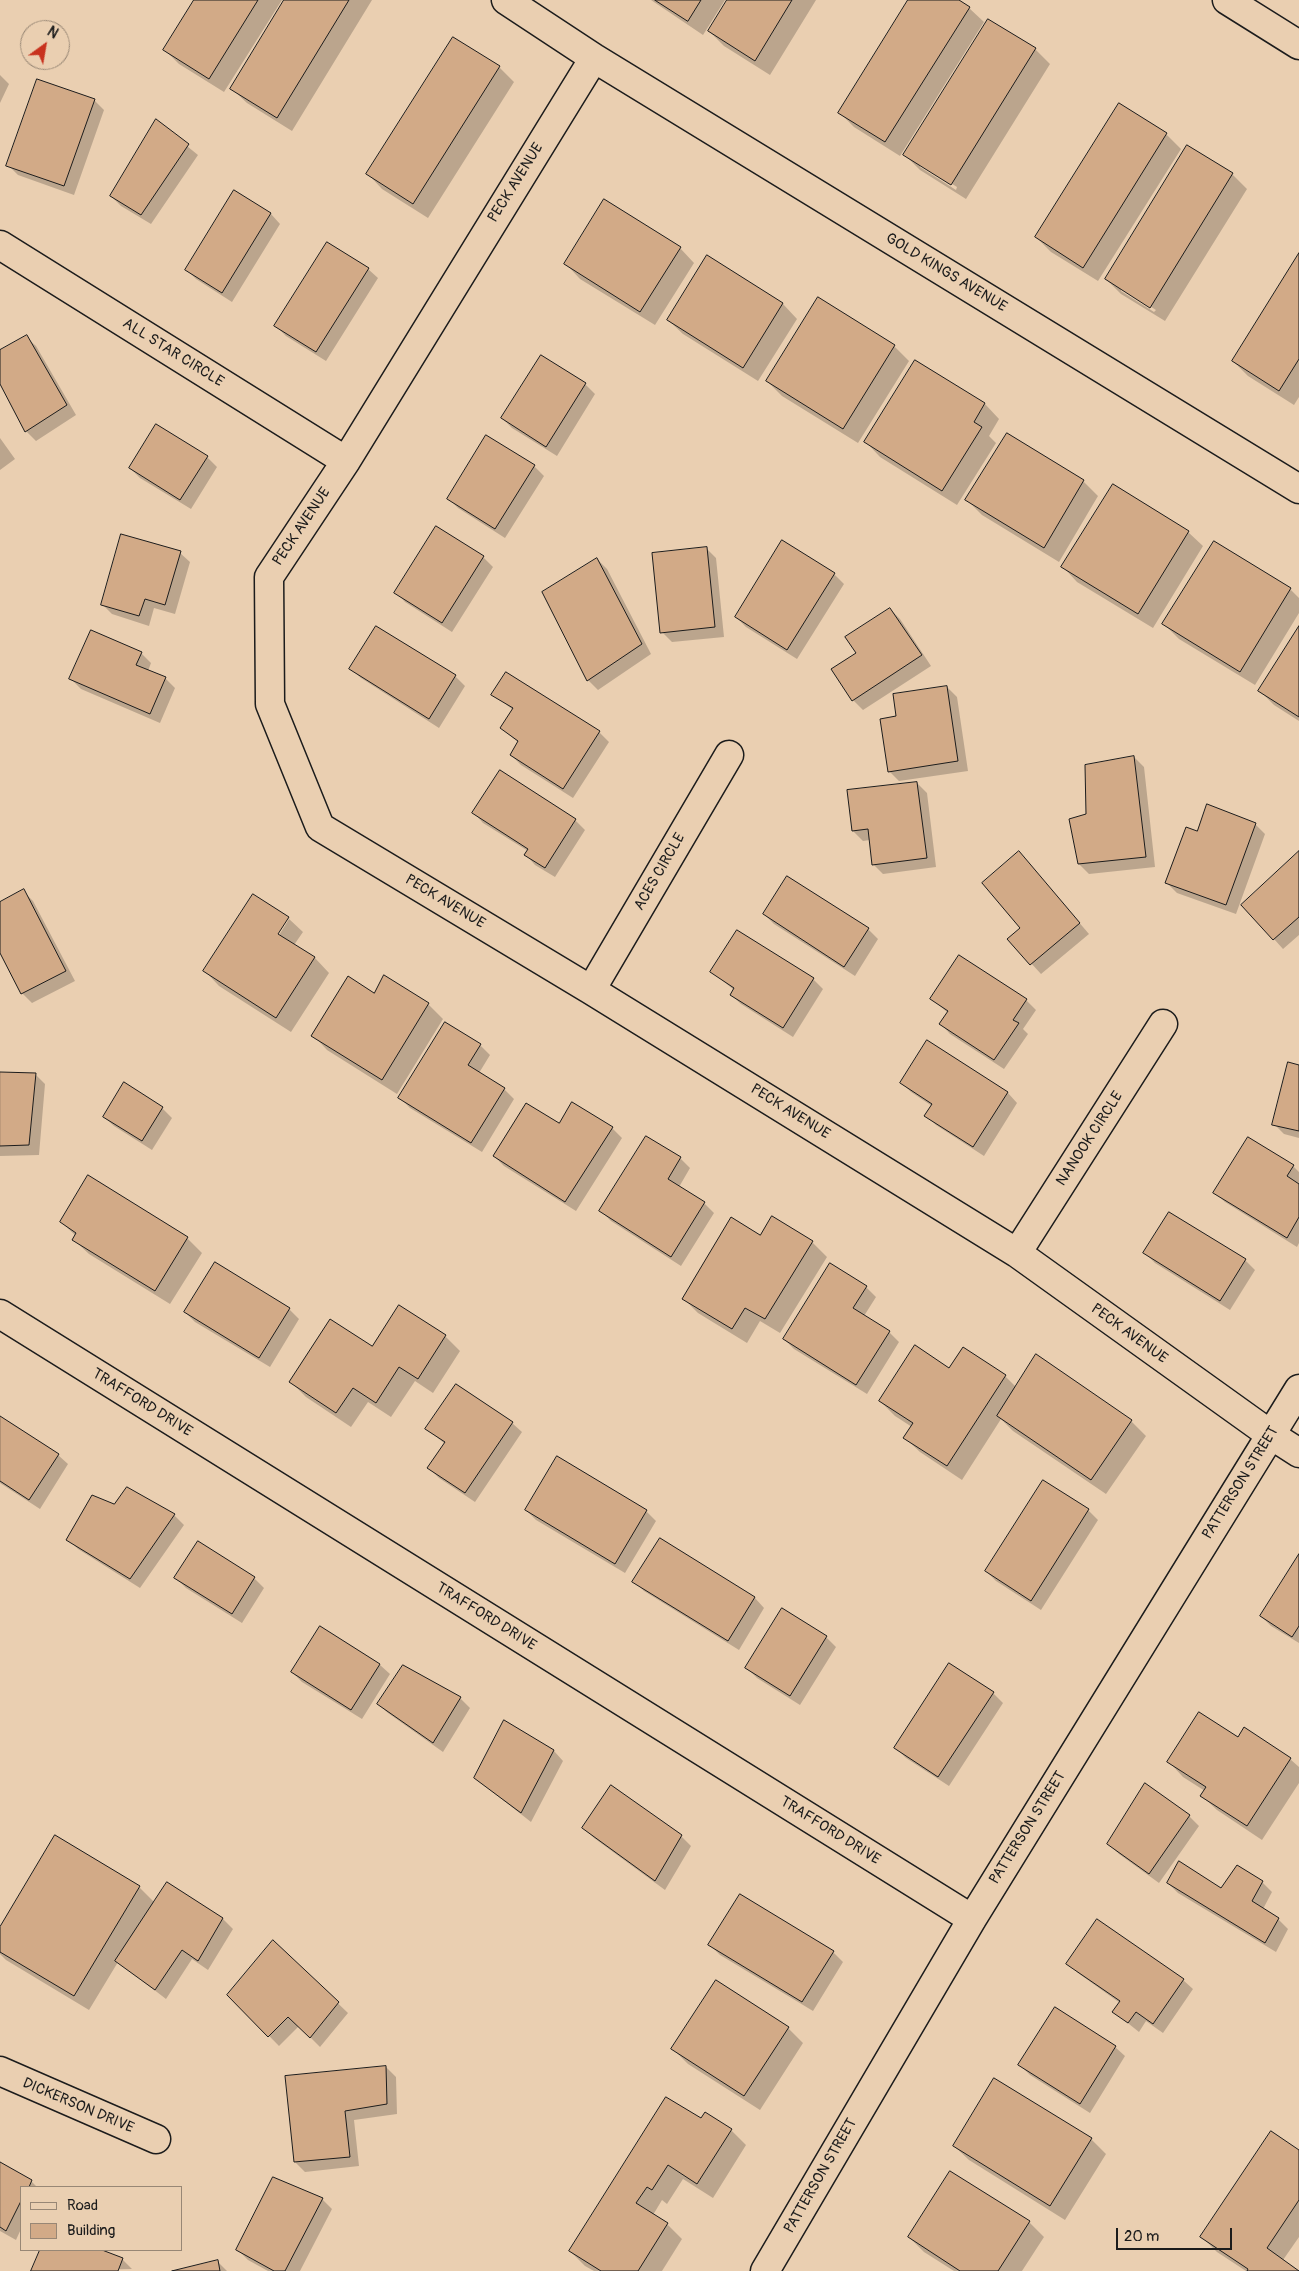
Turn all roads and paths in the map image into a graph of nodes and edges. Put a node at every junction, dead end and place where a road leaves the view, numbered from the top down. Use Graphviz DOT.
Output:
graph roads {
  1 [pos="506,0"];
  2 [pos="1227,0"];
  3 [pos="1299,45"];
  4 [pos="594,58"];
  5 [pos="0,245"];
  6 [pos="346,461"];
  7 [pos="1299,489"];
  8 [pos="728,754"];
  9 [pos="592,990"];
  10 [pos="1163,1024"];
  11 [pos="1017,1253"];
  12 [pos="0,1314"];
  13 [pos="1299,1389"];
  14 [pos="1271,1435"];
  15 [pos="1299,1453"];
  16 [pos="972,1919"];
  17 [pos="0,2071"];
  18 [pos="156,2139"];
  19 [pos="765,2271"];
  1 -- 4 [label="street, GOLD KINGS AVENUE"];
  2 -- 3 [label="street"];
  4 -- 6 [label="street, PECK AVENUE"];
  4 -- 7 [label="street, GOLD KINGS AVENUE"];
  5 -- 6 [label="street, ALL STAR CIRCLE"];
  6 -- 9 [label="street, PECK AVENUE"];
  8 -- 9 [label="street, ACES CIRCLE"];
  9 -- 11 [label="street, PECK AVENUE"];
  10 -- 11 [label="street, NANOOK CIRCLE"];
  11 -- 14 [label="street, PECK AVENUE"];
  12 -- 16 [label="street, TRAFFORD DRIVE"];
  13 -- 14 [label="street, PATTERSON STREET"];
  14 -- 15 [label="street, PECK AVENUE"];
  14 -- 16 [label="street, PATTERSON STREET"];
  16 -- 19 [label="street, PATTERSON STREET"];
  17 -- 18 [label="street, DICKERSON DRIVE"];
}
